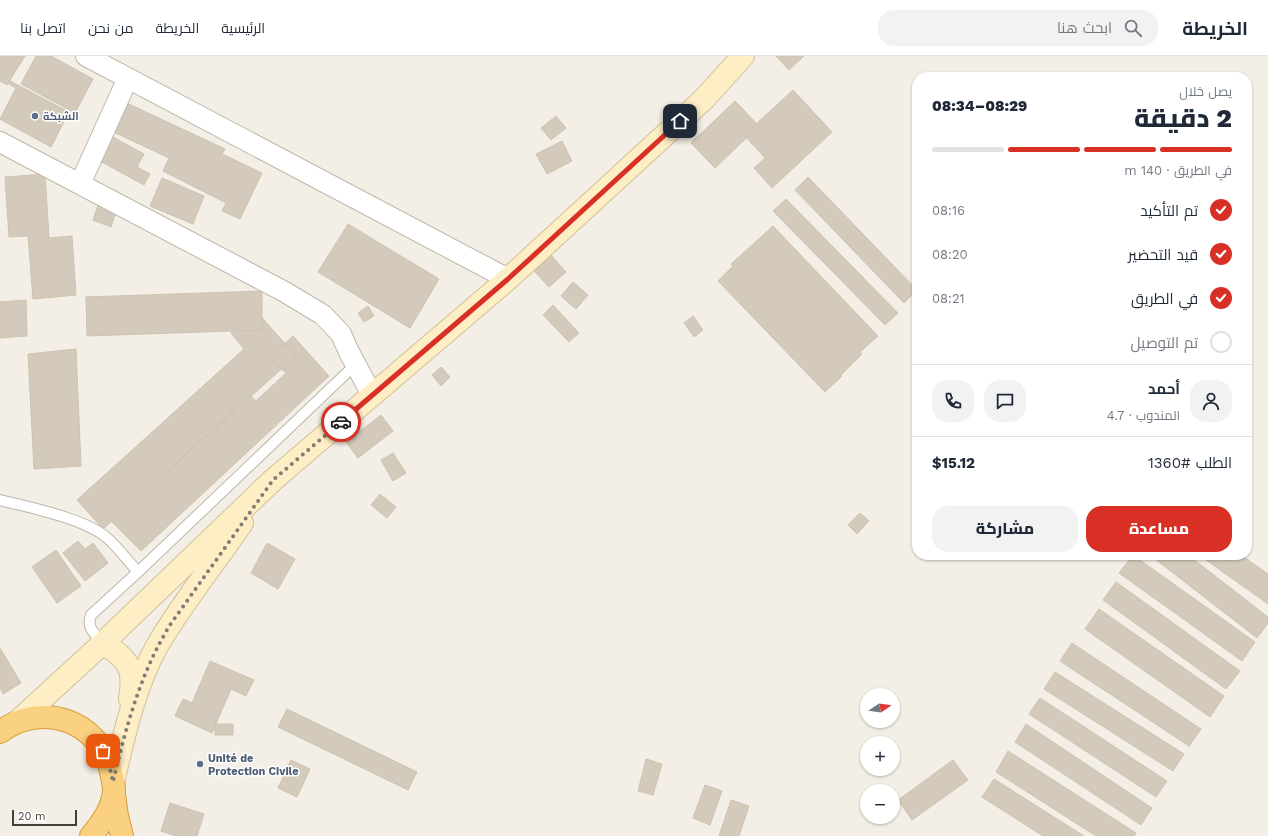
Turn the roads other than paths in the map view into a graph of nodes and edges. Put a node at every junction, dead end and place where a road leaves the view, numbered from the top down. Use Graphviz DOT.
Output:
graph roads {
  1 [pos="86,56"];
  2 [pos="743,56"];
  3 [pos="128,78"];
  4 [pos="0,142"];
  5 [pos="80,184"];
  6 [pos="508,279"];
  7 [pos="355,365"];
  8 [pos="372,395"];
  9 [pos="273,480"];
  10 [pos="0,500"];
  11 [pos="138,572"];
  12 [pos="103,643"];
  13 [pos="127,724"];
  14 [pos="9,727"];
  15 [pos="113,786"];
  16 [pos="91,836"];
  17 [pos="122,836"];
  1 -- 3 [label="street"];
  2 -- 6 [label="main road"];
  3 -- 5 [label="street"];
  3 -- 6 [label="street"];
  4 -- 5 [label="street"];
  5 -- 7 [label="street"];
  6 -- 8 [label="main road"];
  7 -- 8 [label="street"];
  7 -- 11 [label="lane"];
  8 -- 9 [label="main road"];
  9 -- 12 [label="main road"];
  9 -- 13 [label="main road"];
  10 -- 11 [label="lane"];
  11 -- 12 [label="lane"];
  12 -- 13 [label="main road"];
  12 -- 14 [label="main road"];
  13 -- 15 [label="main road"];
  14 -- 15 [label="highway"];
  15 -- 16 [label="highway"];
  15 -- 17 [label="highway"];
}
